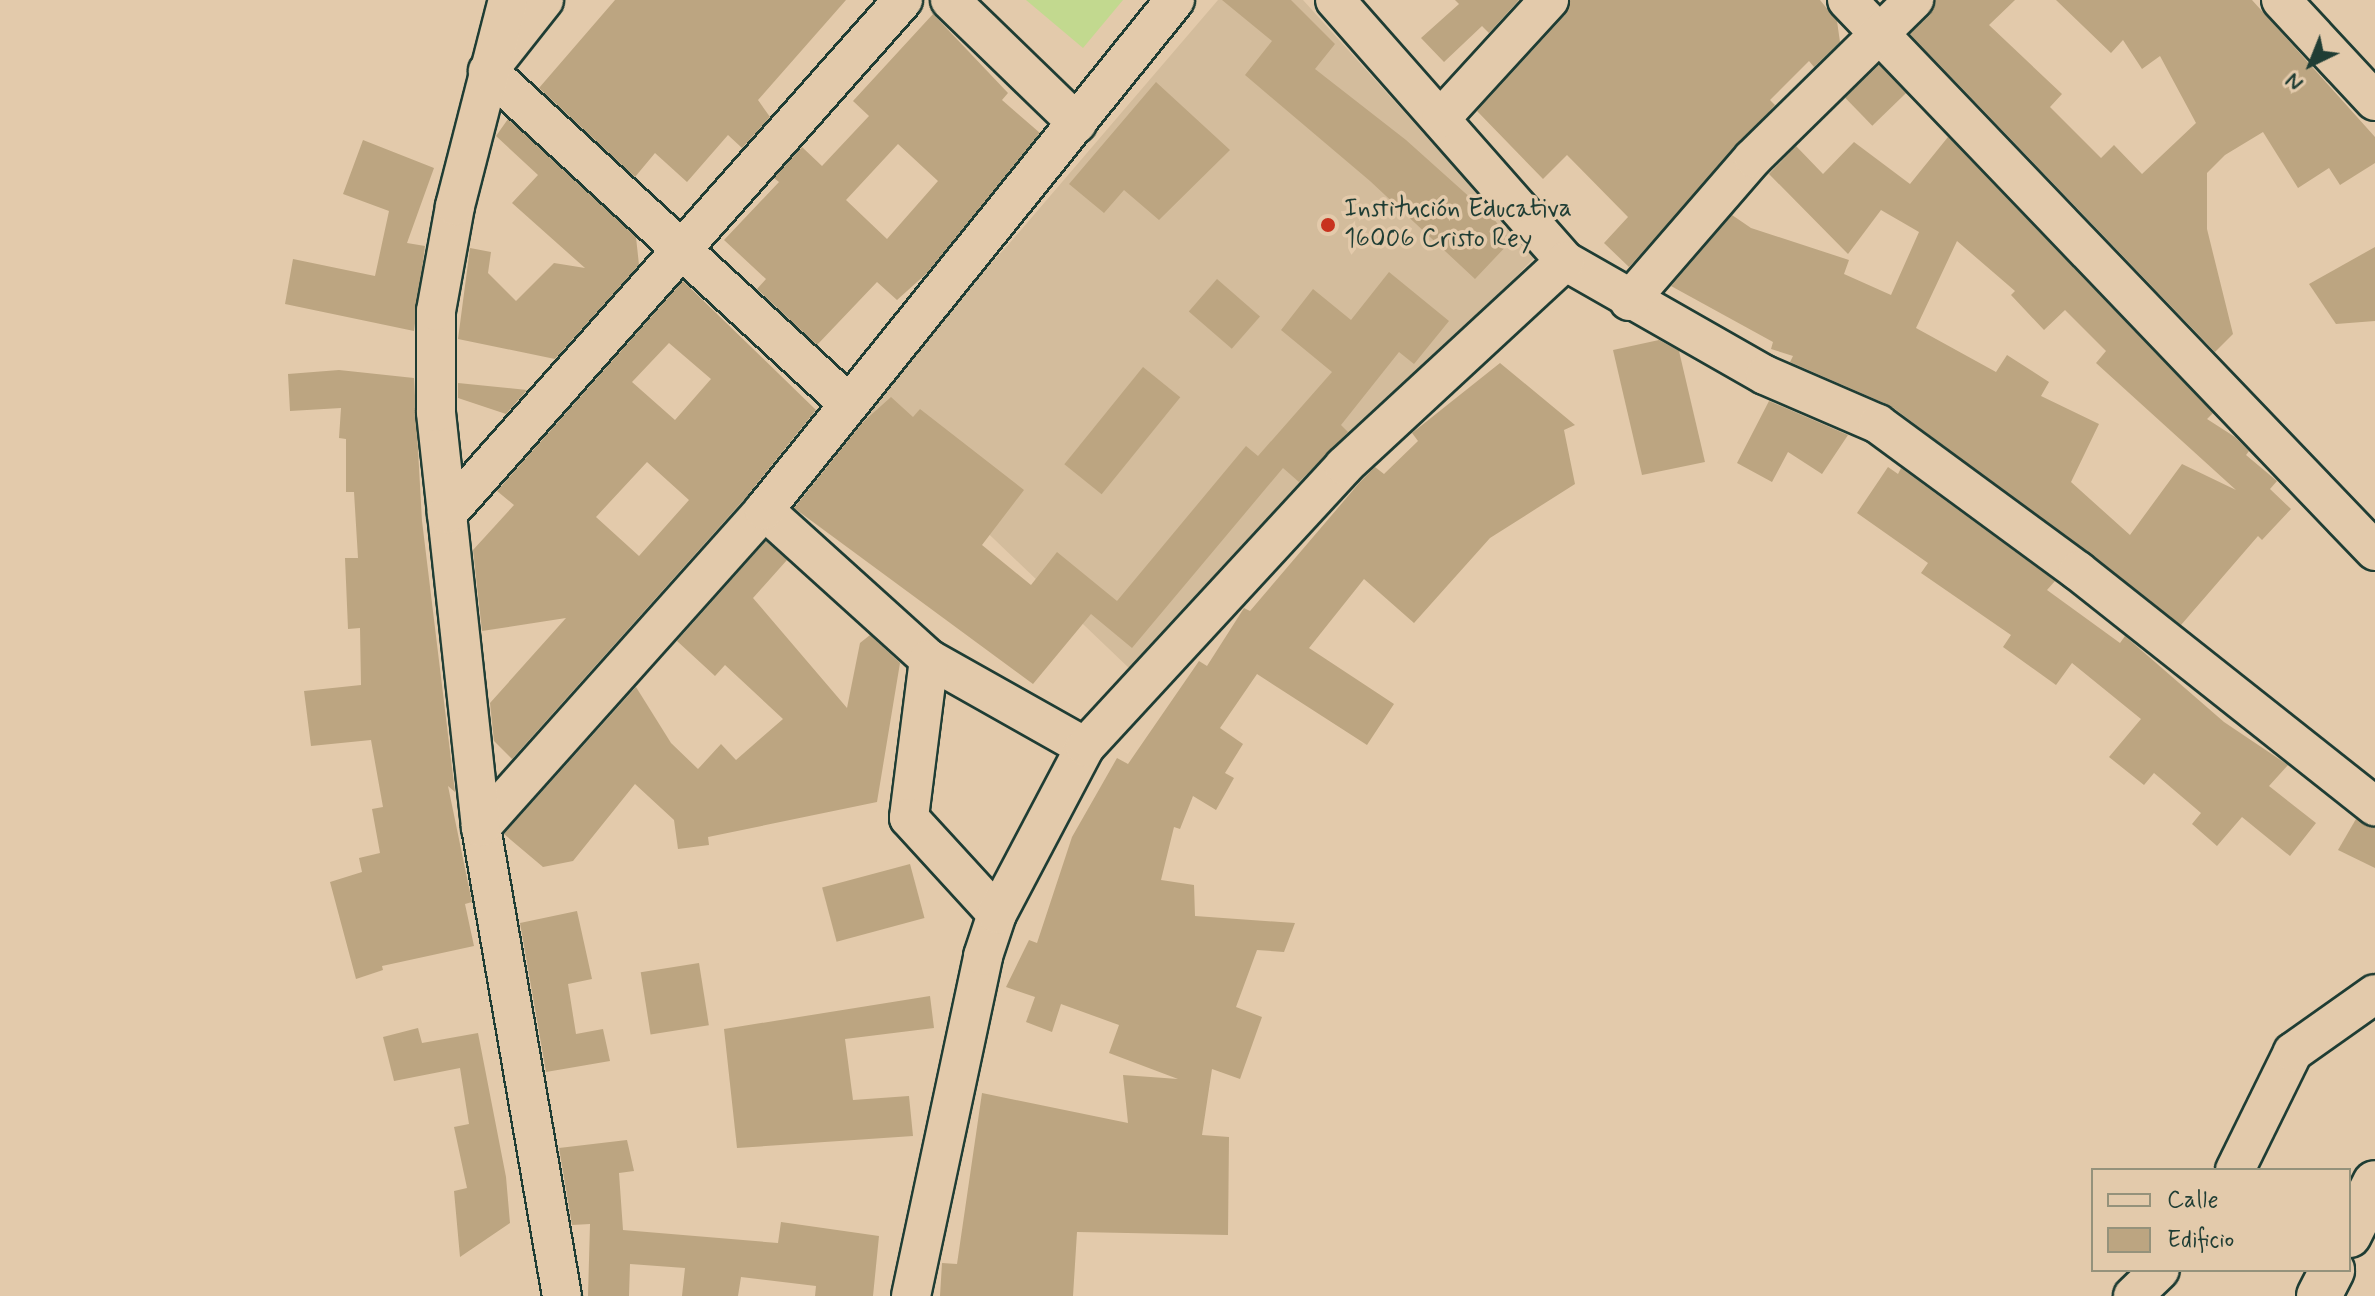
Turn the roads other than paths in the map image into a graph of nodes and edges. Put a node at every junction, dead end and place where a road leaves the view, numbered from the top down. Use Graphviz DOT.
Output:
graph roads {
  1 [pos="508,0"];
  2 [pos="544,0"];
  3 [pos="903,0"];
  4 [pos="950,0"];
  5 [pos="1175,0"];
  6 [pos="1335,0"];
  7 [pos="1549,0"];
  8 [pos="1847,0"];
  9 [pos="1914,0"];
  10 [pos="2281,0"];
  11 [pos="1878,36"];
  12 [pos="488,71"];
  13 [pos="2375,101"];
  14 [pos="1441,118"];
  15 [pos="1077,123"];
  16 [pos="682,252"];
  17 [pos="1565,261"];
  18 [pos="1629,301"];
  19 [pos="849,404"];
  20 [pos="764,510"];
  21 [pos="447,514"];
  22 [pos="2375,551"];
  23 [pos="929,659"];
  24 [pos="1085,747"];
  25 [pos="2375,806"];
  26 [pos="481,827"];
  27 [pos="997,914"];
  28 [pos="2375,994"];
  29 [pos="2236,1168"];
  30 [pos="2375,1183"];
  31 [pos="2351,1231"];
  32 [pos="2158,1272"];
  33 [pos="2331,1272"];
  34 [pos="562,1296"];
  35 [pos="911,1296"];
  36 [pos="2133,1296"];
  37 [pos="2319,1296"];
  1 -- 12 [label="street"];
  2 -- 12 [label="street"];
  3 -- 16 [label="street"];
  4 -- 15 [label="street"];
  5 -- 15 [label="street"];
  6 -- 14 [label="street"];
  7 -- 14 [label="street"];
  8 -- 11 [label="street"];
  9 -- 11 [label="street"];
  10 -- 13 [label="street"];
  11 -- 18 [label="street"];
  11 -- 22 [label="street"];
  12 -- 16 [label="street"];
  12 -- 21 [label="street"];
  14 -- 17 [label="street"];
  15 -- 19 [label="street"];
  16 -- 19 [label="street"];
  16 -- 21 [label="street"];
  17 -- 18 [label="street"];
  17 -- 24 [label="street"];
  18 -- 25 [label="street"];
  19 -- 20 [label="street"];
  20 -- 23 [label="street"];
  20 -- 26 [label="street"];
  21 -- 26 [label="street"];
  23 -- 24 [label="street"];
  23 -- 27 [label="street"];
  24 -- 27 [label="street"];
  26 -- 34 [label="street"];
  27 -- 35 [label="street"];
  28 -- 29 [label="street"];
  30 -- 31 [label="highway"];
  32 -- 36 [label="street"];
  33 -- 37 [label="highway"];
}
